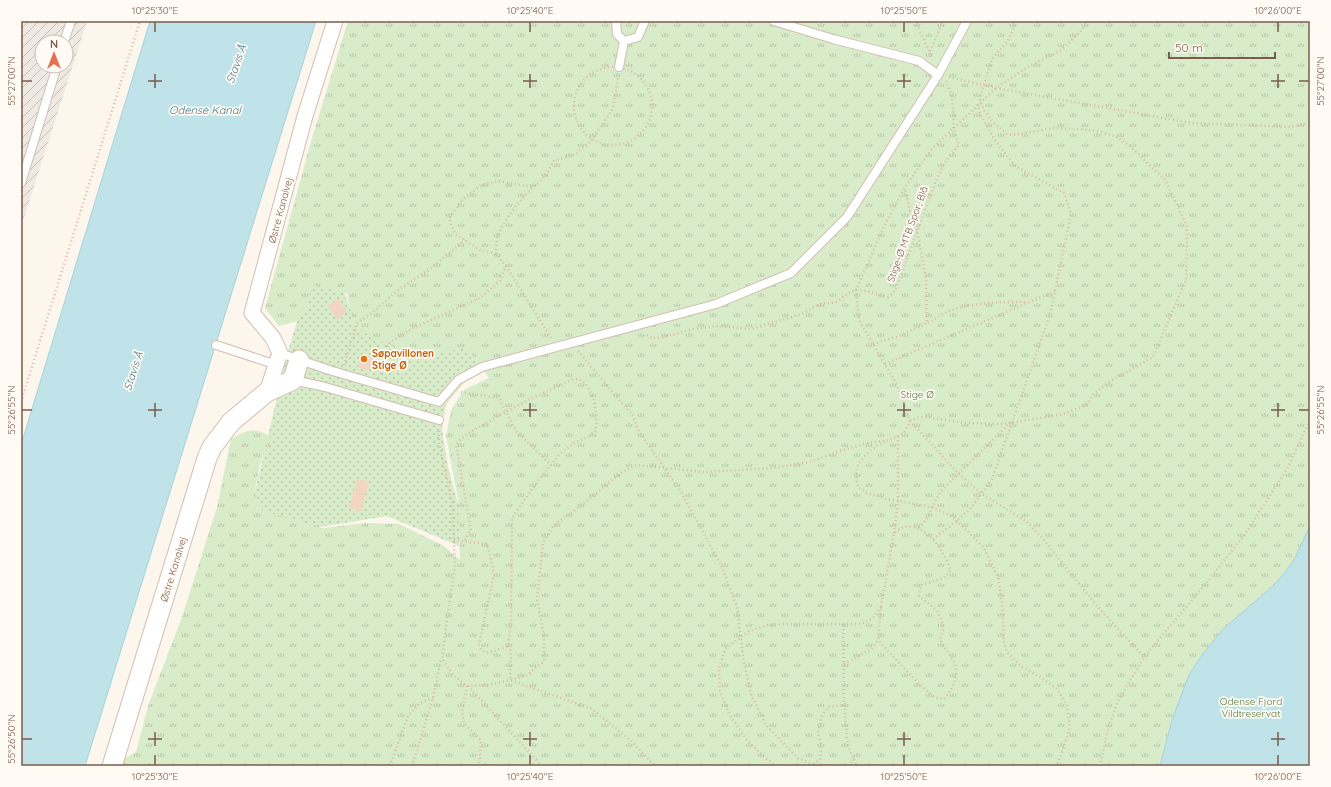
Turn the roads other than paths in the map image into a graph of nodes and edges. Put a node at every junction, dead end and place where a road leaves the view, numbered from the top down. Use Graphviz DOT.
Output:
graph roads {
  1 [pos="71,21"];
  2 [pos="334,21"];
  3 [pos="616,21"];
  4 [pos="645,21"];
  5 [pos="774,21"];
  6 [pos="967,21"];
  7 [pos="67,34"];
  8 [pos="624,41"];
  9 [pos="619,67"];
  10 [pos="55,74"];
  11 [pos="938,75"];
  12 [pos="21,183"];
  13 [pos="216,345"];
  14 [pos="278,359"];
  15 [pos="299,360"];
  16 [pos="294,380"];
  17 [pos="267,392"];
  18 [pos="439,420"];
  19 [pos="112,766"];
  1 -- 7 [label="lane"];
  2 -- 14 [label="street, Østre Kanalvej"];
  3 -- 8 [label="lane"];
  4 -- 8 [label="lane"];
  5 -- 11 [label="lane"];
  6 -- 11 [label="lane"];
  8 -- 9 [label="lane"];
  10 -- 12 [label="lane"];
  11 -- 15 [label="lane"];
  13 -- 14 [label="lane"];
  14 -- 15 [label="lane"];
  14 -- 17 [label="street, Østre Kanalvej"];
  15 -- 16 [label="street"];
  16 -- 17 [label="street, Østre Kanalvej"];
  16 -- 18 [label="lane"];
  17 -- 19 [label="street, Østre Kanalvej"];
}
